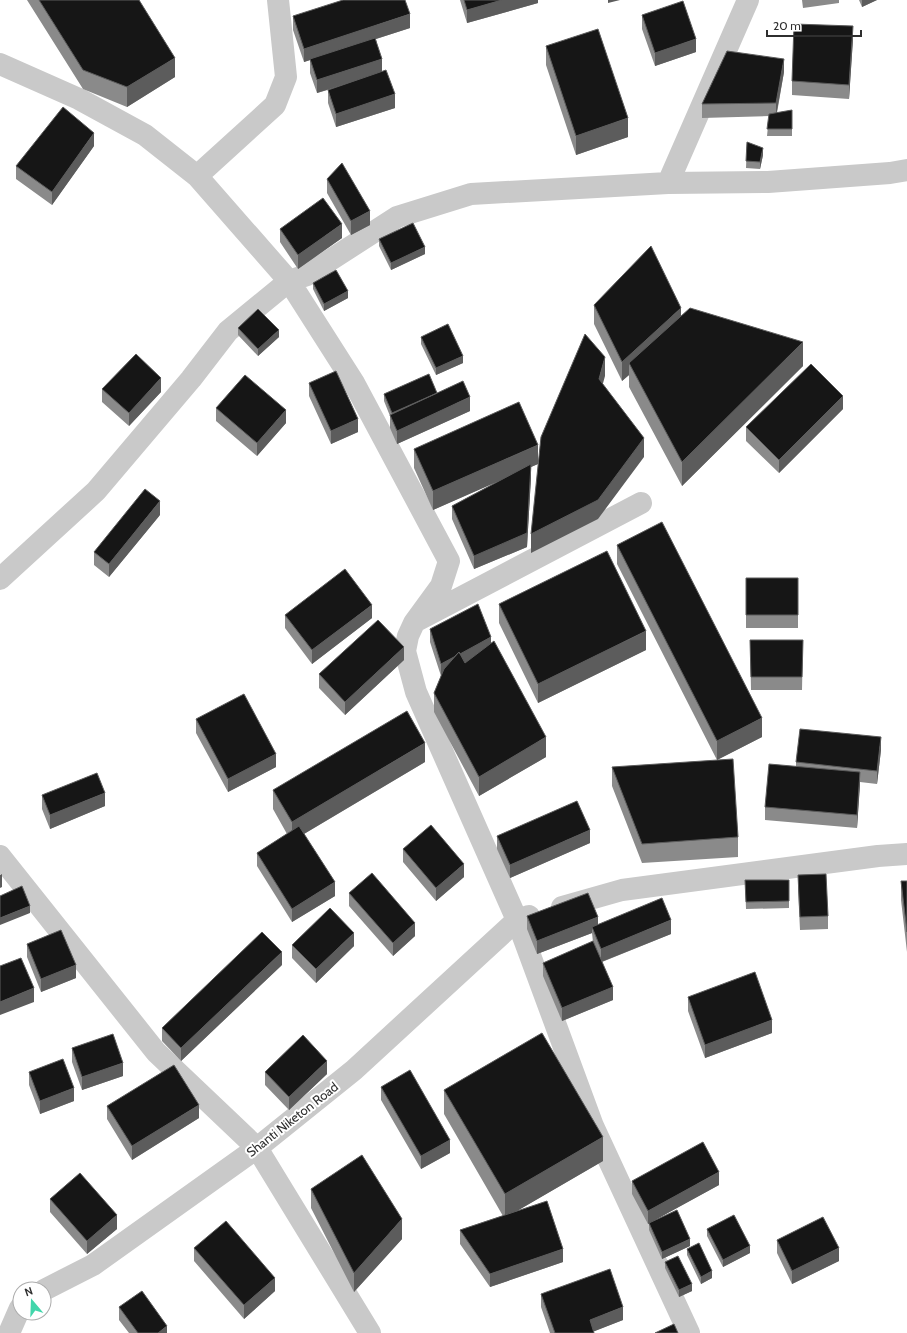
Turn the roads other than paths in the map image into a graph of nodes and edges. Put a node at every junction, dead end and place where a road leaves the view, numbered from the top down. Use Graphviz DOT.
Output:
graph roads {
  1 [pos="278,0"];
  2 [pos="748,0"];
  3 [pos="0,64"];
  4 [pos="907,170"];
  5 [pos="197,176"];
  6 [pos="668,183"];
  7 [pos="289,281"];
  8 [pos="641,503"];
  9 [pos="0,579"];
  10 [pos="414,623"];
  11 [pos="907,854"];
  12 [pos="0,856"];
  13 [pos="517,920"];
  14 [pos="257,1148"];
  15 [pos="52,1286"];
  16 [pos="14,1321"];
  17 [pos="8,1333"];
  18 [pos="370,1333"];
  19 [pos="689,1333"];
  1 -- 5 [label="street"];
  2 -- 6 [label="street"];
  3 -- 5 [label="street"];
  4 -- 6 [label="street"];
  5 -- 7 [label="street"];
  6 -- 7 [label="street"];
  7 -- 9 [label="street"];
  7 -- 10 [label="street"];
  8 -- 10 [label="street"];
  10 -- 13 [label="street"];
  11 -- 13 [label="street"];
  12 -- 14 [label="street"];
  13 -- 14 [label="street, Shanti Niketon Road"];
  13 -- 19 [label="street"];
  14 -- 15 [label="street, Shanti Niketon Road"];
  14 -- 18 [label="street"];
  16 -- 17 [label="street"];
}
